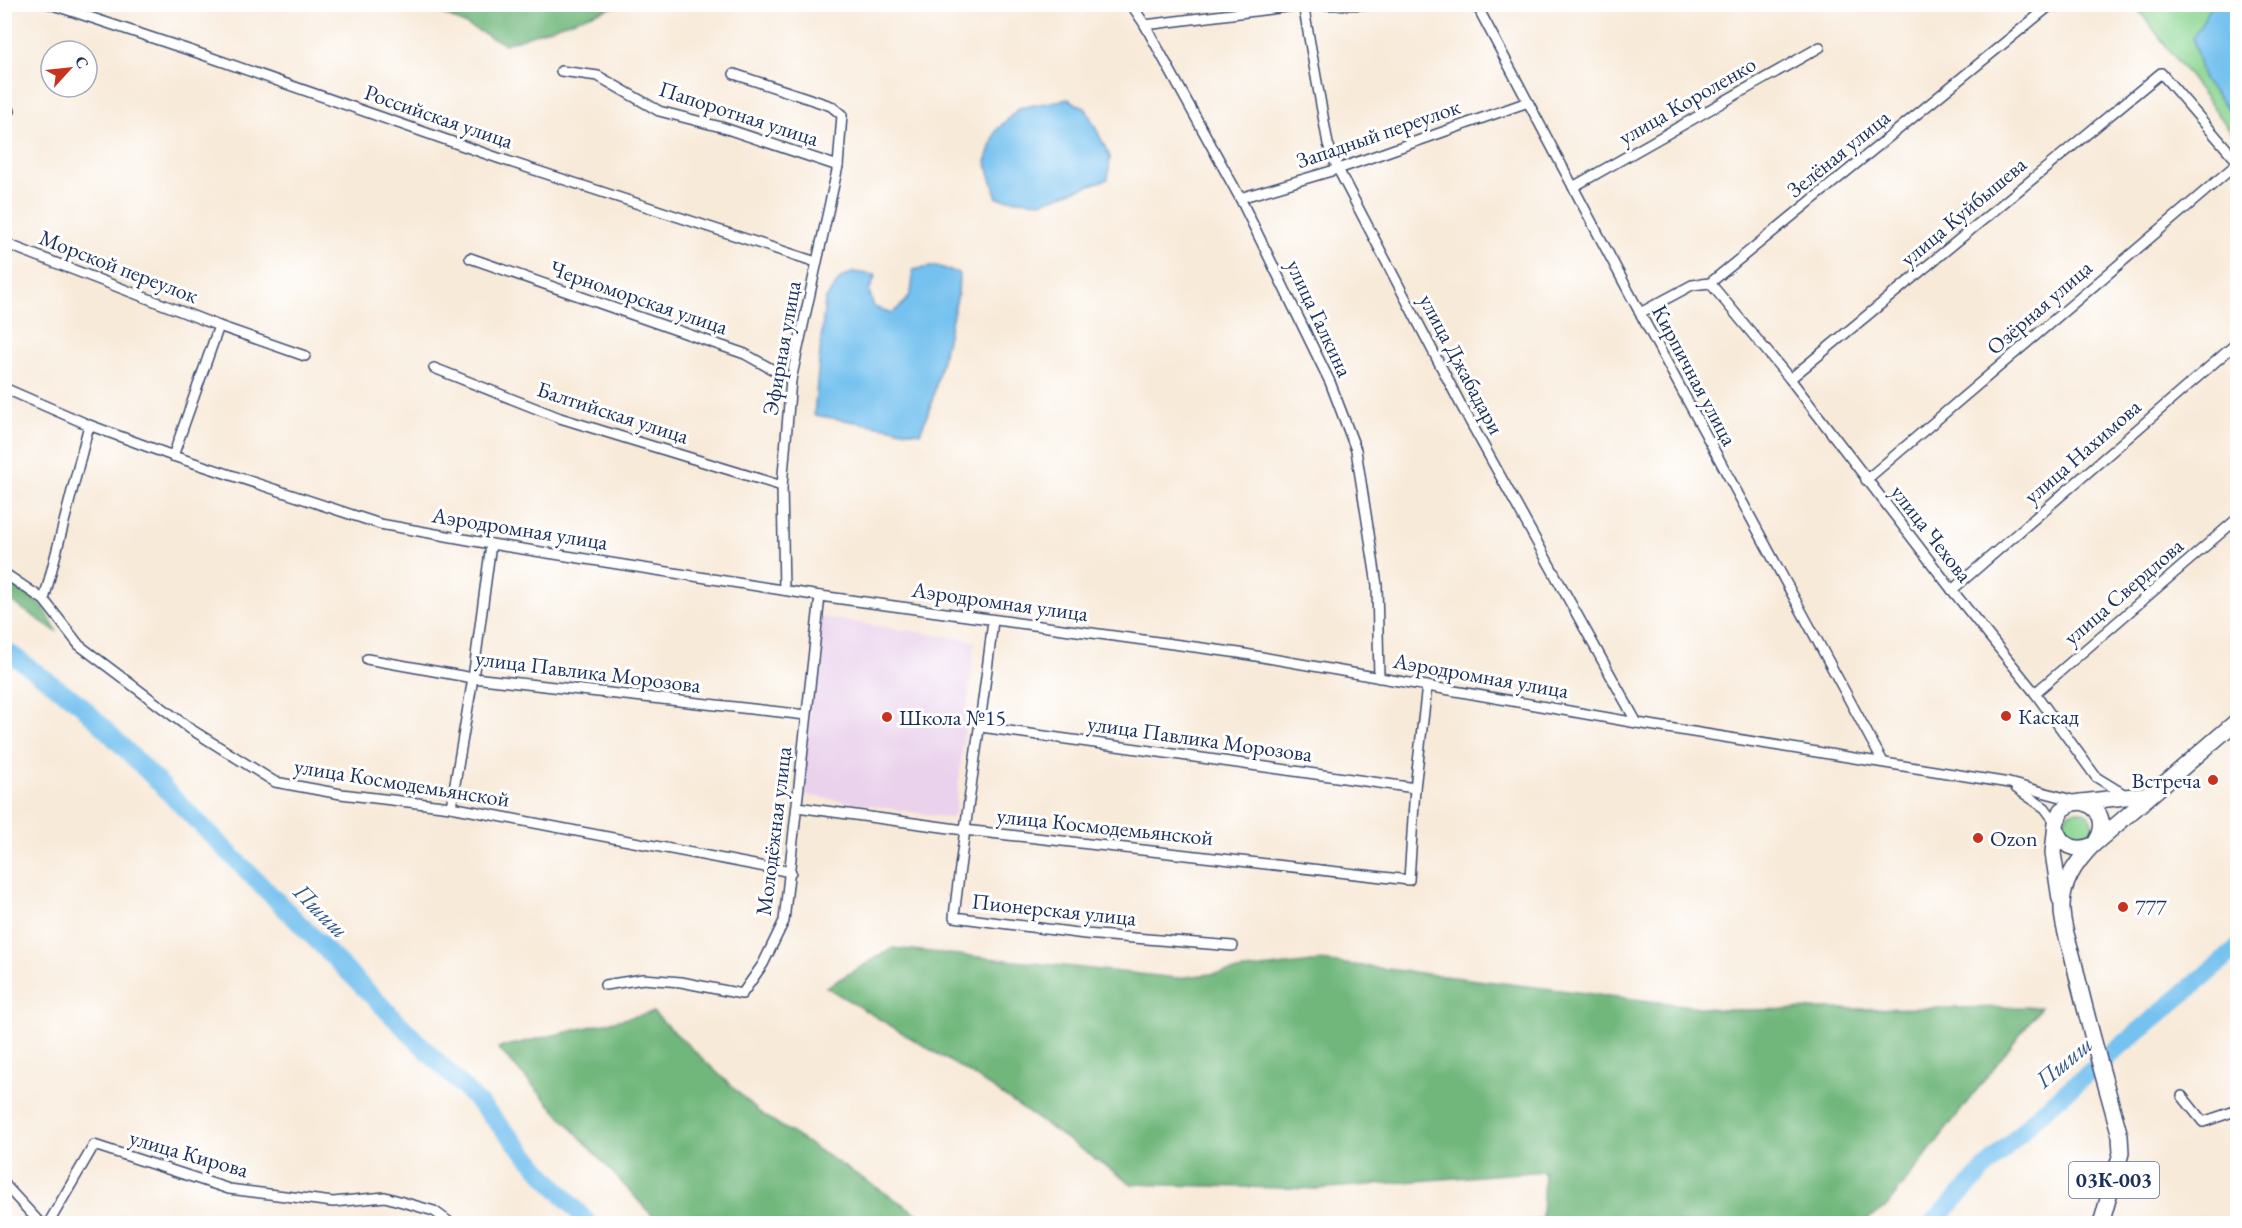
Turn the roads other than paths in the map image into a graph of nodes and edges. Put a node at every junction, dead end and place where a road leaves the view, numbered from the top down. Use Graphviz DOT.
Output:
graph roads {
  1 [pos="50,4"];
  2 [pos="1131,4"];
  3 [pos="1418,4"];
  4 [pos="1476,4"];
  5 [pos="2052,4"];
  6 [pos="1303,5"];
  7 [pos="1145,25"];
  8 [pos="1820,47"];
  9 [pos="561,71"];
  10 [pos="734,74"];
  11 [pos="1528,102"];
  12 [pos="2238,163"];
  13 [pos="838,166"];
  14 [pos="1338,169"];
  15 [pos="1573,187"];
  16 [pos="1240,198"];
  17 [pos="4,243"];
  18 [pos="470,258"];
  19 [pos="816,262"];
  20 [pos="1710,283"];
  21 [pos="1640,313"];
  22 [pos="219,326"];
  23 [pos="2238,342"];
  24 [pos="305,356"];
  25 [pos="434,368"];
  26 [pos="791,380"];
  27 [pos="1790,380"];
  28 [pos="4,388"];
  29 [pos="89,425"];
  30 [pos="173,456"];
  31 [pos="1866,480"];
  32 [pos="782,486"];
  33 [pos="2238,518"];
  34 [pos="491,544"];
  35 [pos="4,573"];
  36 [pos="784,590"];
  37 [pos="1952,590"];
  38 [pos="820,596"];
  39 [pos="44,600"];
  40 [pos="993,620"];
  41 [pos="367,659"];
  42 [pos="473,678"];
  43 [pos="1379,678"];
  44 [pos="1427,686"];
  45 [pos="2035,693"];
  46 [pos="806,715"];
  47 [pos="2238,720"];
  48 [pos="1637,723"];
  49 [pos="981,727"];
  50 [pos="1883,762"];
  51 [pos="2009,783"];
  52 [pos="1415,788"];
  53 [pos="2153,794"];
  54 [pos="2130,798"];
  55 [pos="2080,802"];
  56 [pos="451,807"];
  57 [pos="797,807"];
  58 [pos="2056,823"];
  59 [pos="964,830"];
  60 [pos="2095,843"];
  61 [pos="791,872"];
  62 [pos="2062,909"];
  63 [pos="1233,946"];
  64 [pos="605,985"];
  65 [pos="2182,1096"];
  66 [pos="2238,1110"];
  67 [pos="5,1185"];
  68 [pos="41,1224"];
  69 [pos="48,1224"];
  70 [pos="452,1224"];
  71 [pos="2101,1224"];
  1 -- 19 [label="street, Российская улица"];
  2 -- 7 [label="street, улица Галкина"];
  3 -- 6 [label="street"];
  4 -- 11 [label="street, Кирпичная улица"];
  5 -- 20 [label="street, Зелёная улица"];
  6 -- 7 [label="street"];
  6 -- 14 [label="street, улица Джабадари"];
  7 -- 16 [label="street, улица Галкина"];
  8 -- 15 [label="street, улица Короленко"];
  9 -- 13 [label="street, Папоротная улица"];
  10 -- 13 [label="street, Эфирная улица"];
  11 -- 14 [label="street, Западный переулок"];
  11 -- 15 [label="street, Кирпичная улица"];
  12 -- 27 [label="street, улица Куйбышева"];
  12 -- 31 [label="street, Озёрная улица"];
  13 -- 19 [label="street, Эфирная улица"];
  14 -- 16 [label="street, Западный переулок"];
  14 -- 48 [label="street, улица Джабадари"];
  15 -- 21 [label="street, Кирпичная улица"];
  16 -- 43 [label="street, улица Галкина"];
  17 -- 22 [label="street, Морской переулок"];
  18 -- 26 [label="street, Черноморская улица"];
  19 -- 26 [label="street, Эфирная улица"];
  20 -- 21 [label="street, Зелёная улица"];
  20 -- 27 [label="street, улица Чехова"];
  21 -- 50 [label="street, Кирпичная улица"];
  22 -- 24 [label="street"];
  22 -- 30 [label="street"];
  23 -- 37 [label="street, улица Нахимова"];
  25 -- 32 [label="street, Балтийская улица"];
  26 -- 32 [label="street, Эфирная улица"];
  27 -- 31 [label="street, улица Чехова"];
  28 -- 29 [label="street, Аэродромная улица"];
  29 -- 30 [label="street, Аэродромная улица"];
  29 -- 39 [label="street"];
  30 -- 34 [label="street, Аэродромная улица"];
  31 -- 37 [label="street, улица Чехова"];
  32 -- 36 [label="street, Эфирная улица"];
  33 -- 45 [label="street, улица Свердлова"];
  34 -- 36 [label="street, Аэродромная улица"];
  34 -- 42 [label="street"];
  35 -- 39 [label="street, улица Космодемьянской"];
  36 -- 38 [label="street, Аэродромная улица"];
  37 -- 45 [label="street, улица Чехова"];
  38 -- 40 [label="street, Аэродромная улица"];
  38 -- 46 [label="street, Молодёжная улица"];
  39 -- 56 [label="street, улица Космодемьянской"];
  40 -- 43 [label="street, Аэродромная улица"];
  40 -- 49 [label="street, Пионерская улица"];
  41 -- 42 [label="street, улица Павлика Морозова"];
  42 -- 46 [label="street, улица Павлика Морозова"];
  42 -- 56 [label="street"];
  43 -- 44 [label="street, Аэродромная улица"];
  44 -- 48 [label="street, Аэродромная улица"];
  44 -- 52 [label="street"];
  45 -- 54 [label="street, улица Чехова"];
  46 -- 57 [label="street, Молодёжная улица"];
  47 -- 53 [label="main road, 03К-003"];
  48 -- 50 [label="street, Аэродромная улица"];
  49 -- 52 [label="street, улица Павлика Морозова"];
  49 -- 59 [label="street, Пионерская улица"];
  50 -- 51 [label="street, Аэродромная улица"];
  51 -- 55 [label="street, Аэродромная улица"];
  51 -- 58 [label="street, Аэродромная улица"];
  52 -- 59 [label="street, улица Космодемьянской"];
  53 -- 54 [label="main road"];
  53 -- 60 [label="main road, 03К-003"];
  54 -- 55 [label="main road"];
  55 -- 58 [label="main road"];
  55 -- 60 [label="main road"];
  56 -- 61 [label="street, улица Космодемьянской"];
  57 -- 59 [label="street, улица Космодемьянской"];
  57 -- 61 [label="street, Молодёжная улица"];
  58 -- 60 [label="main road"];
  58 -- 62 [label="main road, 03К-003"];
  59 -- 63 [label="street, Пионерская улица"];
  60 -- 62 [label="main road, 03К-003"];
  61 -- 64 [label="street, Молодёжная улица"];
  62 -- 71 [label="main road, 03К-003"];
  65 -- 66 [label="street"];
  67 -- 68 [label="street"];
  69 -- 70 [label="street, улица Кирова"];
}
